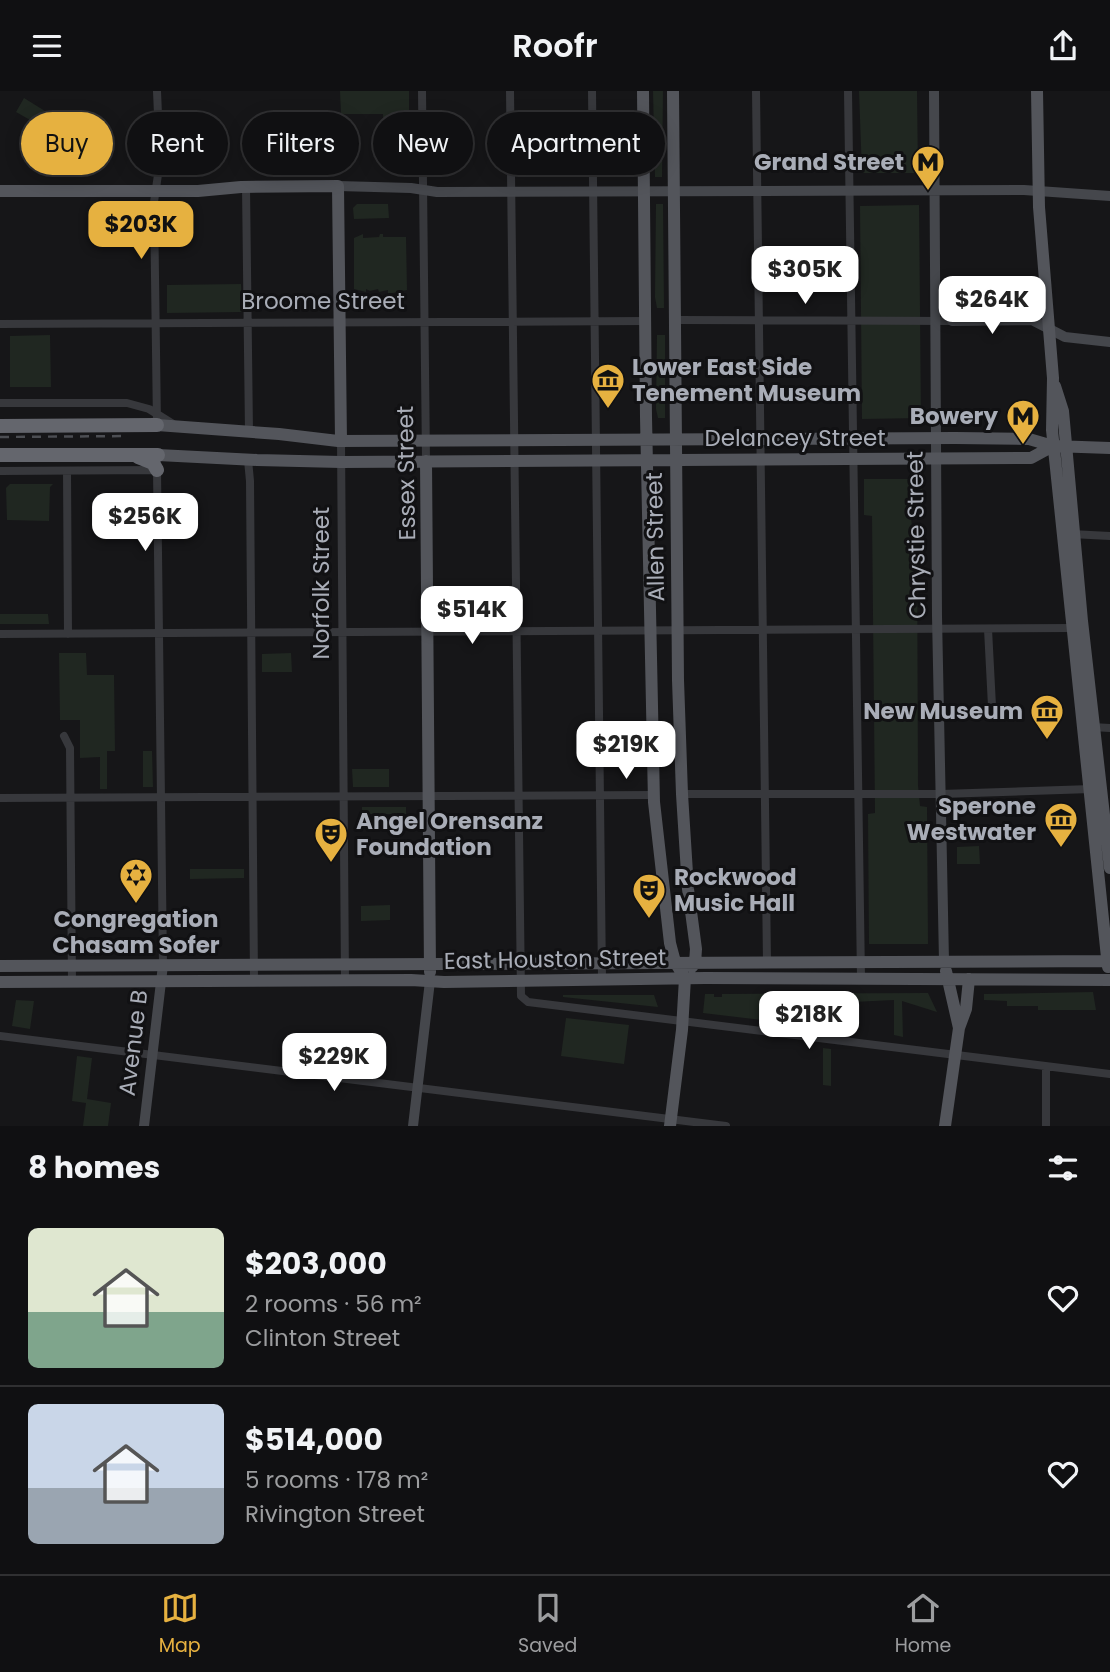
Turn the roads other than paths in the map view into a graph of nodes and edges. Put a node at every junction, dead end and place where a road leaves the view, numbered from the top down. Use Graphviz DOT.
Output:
graph roads {
  1 [pos="157,91"];
  2 [pos="422,91"];
  3 [pos="510,91"];
  4 [pos="592,91"];
  5 [pos="643,91"];
  6 [pos="673,91"];
  7 [pos="756,91"];
  8 [pos="848,91"];
  9 [pos="933,91"];
  10 [pos="1037,91"];
  11 [pos="0,184"];
  12 [pos="338,186"];
  13 [pos="158,187"];
  14 [pos="244,187"];
  15 [pos="423,189"];
  16 [pos="757,190"];
  17 [pos="849,190"];
  18 [pos="933,190"];
  19 [pos="0,191"];
  20 [pos="511,191"];
  21 [pos="593,191"];
  22 [pos="643,191"];
  23 [pos="674,191"];
  24 [pos="1039,192"];
  25 [pos="1110,196"];
  26 [pos="675,320"];
  27 [pos="758,320"];
  28 [pos="851,320"];
  29 [pos="935,320"];
  30 [pos="512,321"];
  31 [pos="594,321"];
  32 [pos="646,321"];
  33 [pos="952,321"];
  34 [pos="339,322"];
  35 [pos="425,322"];
  36 [pos="156,323"];
  37 [pos="248,323"];
  38 [pos="0,324"];
  39 [pos="1049,329"];
  40 [pos="1110,341"];
  41 [pos="0,403"];
  42 [pos="157,419"];
  43 [pos="0,426"];
  44 [pos="249,432"];
  45 [pos="853,438"];
  46 [pos="936,438"];
  47 [pos="596,439"];
  48 [pos="647,439"];
  49 [pos="675,439"];
  50 [pos="760,439"];
  51 [pos="426,440"];
  52 [pos="514,440"];
  53 [pos="341,441"];
  54 [pos="1060,447"];
  55 [pos="1110,448"];
  56 [pos="158,454"];
  57 [pos="0,455"];
  58 [pos="134,455"];
  59 [pos="937,458"];
  60 [pos="676,459"];
  61 [pos="760,459"];
  62 [pos="853,459"];
  63 [pos="248,460"];
  64 [pos="514,460"];
  65 [pos="596,460"];
  66 [pos="648,460"];
  67 [pos="426,461"];
  68 [pos="341,462"];
  69 [pos="157,470"];
  70 [pos="0,471"];
  71 [pos="67,471"];
  72 [pos="1068,534"];
  73 [pos="1110,536"];
  74 [pos="1077,628"];
  75 [pos="938,629"];
  76 [pos="988,629"];
  77 [pos="598,631"];
  78 [pos="652,631"];
  79 [pos="678,631"];
  80 [pos="762,631"];
  81 [pos="855,631"];
  82 [pos="342,632"];
  83 [pos="428,632"];
  84 [pos="516,632"];
  85 [pos="160,633"];
  86 [pos="251,633"];
  87 [pos="0,634"];
  88 [pos="68,634"];
  89 [pos="992,706"];
  90 [pos="1088,727"];
  91 [pos="1110,728"];
  92 [pos="64,736"];
  93 [pos="1095,789"];
  94 [pos="682,794"];
  95 [pos="765,794"];
  96 [pos="857,794"];
  97 [pos="941,794"];
  98 [pos="654,795"];
  99 [pos="429,796"];
  100 [pos="518,796"];
  101 [pos="599,796"];
  102 [pos="253,797"];
  103 [pos="344,797"];
  104 [pos="0,798"];
  105 [pos="71,798"];
  106 [pos="161,798"];
  107 [pos="1110,868"];
  108 [pos="944,961"];
  109 [pos="1108,961"];
  110 [pos="675,962"];
  111 [pos="520,963"];
  112 [pos="602,963"];
  113 [pos="695,963"];
  114 [pos="767,963"];
  115 [pos="860,963"];
  116 [pos="345,964"];
  117 [pos="430,964"];
  118 [pos="163,965"];
  119 [pos="254,965"];
  120 [pos="0,966"];
  121 [pos="72,966"];
  122 [pos="685,978"];
  123 [pos="860,978"];
  124 [pos="947,978"];
  125 [pos="602,979"];
  126 [pos="969,979"];
  127 [pos="345,980"];
  128 [pos="1110,980"];
  129 [pos="254,981"];
  130 [pos="430,981"];
  131 [pos="520,981"];
  132 [pos="0,982"];
  133 [pos="72,982"];
  134 [pos="162,982"];
  135 [pos="683,1021"];
  136 [pos="958,1028"];
  137 [pos="0,1036"];
  138 [pos="153,1055"];
  139 [pos="955,1055"];
  140 [pos="1046,1066"];
  141 [pos="1110,1074"];
  142 [pos="417,1089"];
  143 [pos="671,1123"];
  144 [pos="144,1126"];
  145 [pos="413,1126"];
  146 [pos="726,1126"];
  147 [pos="946,1126"];
  148 [pos="1046,1126"];
  1 -- 13 [label="street"];
  2 -- 15 [label="street, Essex Street"];
  3 -- 20 [label="street"];
  4 -- 21 [label="street"];
  5 -- 22 [label="main road, Allen Street"];
  6 -- 23 [label="main road, Allen Street"];
  7 -- 16 [label="street"];
  8 -- 17 [label="street"];
  9 -- 18 [label="main road, Chrystie Street"];
  10 -- 24 [label="main road"];
  11 -- 13 [label="main road"];
  12 -- 14 [label="main road"];
  12 -- 15 [label="main road"];
  12 -- 34 [label="main road, Norfolk Street"];
  13 -- 14 [label="main road"];
  13 -- 19 [label="main road"];
  13 -- 36 [label="street"];
  14 -- 37 [label="street"];
  15 -- 20 [label="main road"];
  15 -- 35 [label="street, Essex Street"];
  16 -- 17 [label="main road"];
  16 -- 23 [label="main road"];
  16 -- 27 [label="street"];
  17 -- 18 [label="main road"];
  17 -- 28 [label="street"];
  18 -- 24 [label="main road"];
  18 -- 29 [label="main road, Chrystie Street"];
  20 -- 21 [label="main road"];
  20 -- 30 [label="street"];
  21 -- 22 [label="main road"];
  21 -- 31 [label="street"];
  22 -- 23 [label="main road"];
  22 -- 32 [label="main road, Allen Street"];
  23 -- 26 [label="main road, Allen Street"];
  24 -- 25 [label="main road"];
  24 -- 39 [label="main road"];
  26 -- 27 [label="street"];
  26 -- 49 [label="main road, Allen Street"];
  27 -- 28 [label="street"];
  27 -- 50 [label="street"];
  28 -- 29 [label="street"];
  28 -- 45 [label="street"];
  29 -- 33 [label="street"];
  29 -- 46 [label="main road, Chrystie Street"];
  30 -- 31 [label="street, Broome Street"];
  30 -- 35 [label="street, Broome Street"];
  30 -- 52 [label="street"];
  31 -- 32 [label="street, Broome Street"];
  31 -- 47 [label="street"];
  32 -- 48 [label="main road, Allen Street"];
  33 -- 39 [label="main road"];
  34 -- 35 [label="street, Broome Street"];
  34 -- 37 [label="street, Broome Street"];
  34 -- 53 [label="main road, Norfolk Street"];
  35 -- 51 [label="street, Essex Street"];
  36 -- 37 [label="street, Broome Street"];
  36 -- 38 [label="street, Broome Street"];
  36 -- 42 [label="street"];
  37 -- 44 [label="street"];
  39 -- 40 [label="main road"];
  39 -- 54 [label="main road"];
  41 -- 42 [label="street, Delancey Street"];
  42 -- 43 [label="highway"];
  42 -- 44 [label="main road, Delancey Street"];
  44 -- 53 [label="main road, Delancey Street"];
  45 -- 46 [label="main road, Delancey Street"];
  45 -- 50 [label="main road, Delancey Street"];
  45 -- 62 [label="street"];
  46 -- 54 [label="main road, Delancey Street"];
  46 -- 59 [label="main road, Chrystie Street"];
  47 -- 48 [label="main road, Delancey Street"];
  47 -- 52 [label="main road, Delancey Street"];
  47 -- 65 [label="street"];
  48 -- 49 [label="main road, Delancey Street"];
  48 -- 66 [label="main road, Allen Street"];
  49 -- 50 [label="main road, Delancey Street"];
  49 -- 60 [label="main road, Allen Street"];
  50 -- 61 [label="street"];
  51 -- 52 [label="main road, Delancey Street"];
  51 -- 53 [label="main road, Delancey Street"];
  51 -- 67 [label="street, Essex Street"];
  52 -- 64 [label="street"];
  53 -- 68 [label="street, Norfolk Street"];
  54 -- 55 [label="main road"];
  54 -- 59 [label="main road, Delancey Street"];
  54 -- 72 [label="main road"];
  56 -- 58 [label="highway"];
  56 -- 63 [label="main road, Delancey Street"];
  57 -- 58 [label="highway"];
  58 -- 69 [label="highway"];
  59 -- 62 [label="main road, Delancey Street"];
  59 -- 75 [label="main road, Chrystie Street"];
  60 -- 61 [label="main road, Delancey Street"];
  60 -- 66 [label="main road, Delancey Street"];
  60 -- 79 [label="main road, Allen Street"];
  61 -- 62 [label="main road, Delancey Street"];
  61 -- 80 [label="street"];
  62 -- 81 [label="street"];
  63 -- 68 [label="main road, Delancey Street"];
  63 -- 86 [label="street"];
  64 -- 65 [label="main road, Delancey Street"];
  64 -- 67 [label="main road, Delancey Street"];
  64 -- 84 [label="street"];
  65 -- 66 [label="main road, Delancey Street"];
  65 -- 77 [label="street"];
  66 -- 78 [label="main road, Allen Street"];
  67 -- 68 [label="main road, Delancey Street"];
  67 -- 83 [label="main road, Essex Street"];
  68 -- 82 [label="street, Norfolk Street"];
  69 -- 71 [label="street"];
  69 -- 85 [label="street"];
  70 -- 71 [label="street"];
  71 -- 88 [label="street"];
  72 -- 73 [label="street"];
  72 -- 74 [label="main road"];
  74 -- 76 [label="street"];
  74 -- 90 [label="main road"];
  75 -- 76 [label="street"];
  75 -- 81 [label="street"];
  75 -- 97 [label="main road, Chrystie Street"];
  76 -- 89 [label="street"];
  77 -- 78 [label="street"];
  77 -- 84 [label="street"];
  77 -- 101 [label="street"];
  78 -- 79 [label="street"];
  78 -- 98 [label="main road, Allen Street"];
  79 -- 80 [label="street"];
  79 -- 94 [label="main road, Allen Street"];
  80 -- 81 [label="street"];
  80 -- 95 [label="street"];
  81 -- 96 [label="street"];
  82 -- 83 [label="street"];
  82 -- 86 [label="street"];
  82 -- 103 [label="street, Norfolk Street"];
  83 -- 84 [label="street"];
  83 -- 99 [label="main road, Essex Street"];
  84 -- 100 [label="street"];
  85 -- 86 [label="street"];
  85 -- 88 [label="street"];
  85 -- 106 [label="street"];
  86 -- 102 [label="street"];
  87 -- 88 [label="street"];
  90 -- 91 [label="street"];
  90 -- 93 [label="main road"];
  92 -- 105 [label="street"];
  93 -- 97 [label="street"];
  93 -- 107 [label="main road"];
  93 -- 109 [label="main road"];
  94 -- 95 [label="street"];
  94 -- 113 [label="main road, Allen Street"];
  95 -- 96 [label="street"];
  95 -- 114 [label="street"];
  96 -- 97 [label="street"];
  96 -- 115 [label="street"];
  97 -- 108 [label="main road, Chrystie Street"];
  98 -- 101 [label="street"];
  98 -- 110 [label="main road, Allen Street"];
  99 -- 100 [label="street"];
  99 -- 103 [label="street"];
  99 -- 117 [label="main road, Essex Street"];
  100 -- 101 [label="street"];
  100 -- 111 [label="street"];
  101 -- 112 [label="street"];
  102 -- 103 [label="street"];
  102 -- 106 [label="street"];
  102 -- 119 [label="street"];
  103 -- 116 [label="street, Norfolk Street"];
  104 -- 105 [label="street"];
  105 -- 106 [label="street"];
  105 -- 121 [label="street"];
  106 -- 118 [label="street"];
  108 -- 109 [label="main road, East Houston Street"];
  108 -- 115 [label="main road, East Houston Street"];
  108 -- 124 [label="main road, Chrystie Street"];
  109 -- 128 [label="main road"];
  110 -- 112 [label="main road, East Houston Street"];
  110 -- 113 [label="main road, East Houston Street"];
  110 -- 122 [label="main road"];
  111 -- 112 [label="main road, East Houston Street"];
  111 -- 117 [label="main road, East Houston Street"];
  111 -- 131 [label="street"];
  112 -- 125 [label="street"];
  113 -- 114 [label="main road, East Houston Street"];
  113 -- 122 [label="main road"];
  114 -- 115 [label="main road, East Houston Street"];
  115 -- 123 [label="street"];
  116 -- 117 [label="main road, East Houston Street"];
  116 -- 119 [label="main road, East Houston Street"];
  116 -- 127 [label="street, Norfolk Street"];
  117 -- 130 [label="main road, Essex Street"];
  118 -- 119 [label="main road, East Houston Street"];
  118 -- 121 [label="main road, East Houston Street"];
  118 -- 134 [label="main road, Avenue B"];
  119 -- 129 [label="street"];
  120 -- 121 [label="main road, East Houston Street"];
  121 -- 133 [label="street"];
  122 -- 123 [label="main road, East Houston Street"];
  122 -- 125 [label="main road, East Houston Street"];
  122 -- 135 [label="main road"];
  123 -- 124 [label="main road, East Houston Street"];
  124 -- 126 [label="main road, East Houston Street"];
  124 -- 136 [label="main road, Chrystie Street"];
  125 -- 131 [label="main road, East Houston Street"];
  126 -- 128 [label="main road, East Houston Street"];
  126 -- 136 [label="main road"];
  127 -- 129 [label="main road, East Houston Street"];
  127 -- 130 [label="main road, East Houston Street"];
  129 -- 134 [label="main road, East Houston Street"];
  130 -- 131 [label="main road, East Houston Street"];
  130 -- 142 [label="main road"];
  131 -- 135 [label="street"];
  132 -- 133 [label="main road, East Houston Street"];
  133 -- 134 [label="main road, East Houston Street"];
  134 -- 138 [label="main road, Avenue B"];
  135 -- 139 [label="street"];
  135 -- 143 [label="main road"];
  136 -- 139 [label="main road"];
  137 -- 138 [label="street"];
  138 -- 142 [label="street"];
  138 -- 144 [label="main road, Avenue B"];
  139 -- 140 [label="street"];
  139 -- 147 [label="main road"];
  140 -- 141 [label="street"];
  140 -- 148 [label="street"];
  142 -- 143 [label="street"];
  142 -- 145 [label="main road"];
  143 -- 146 [label="street"];
}
